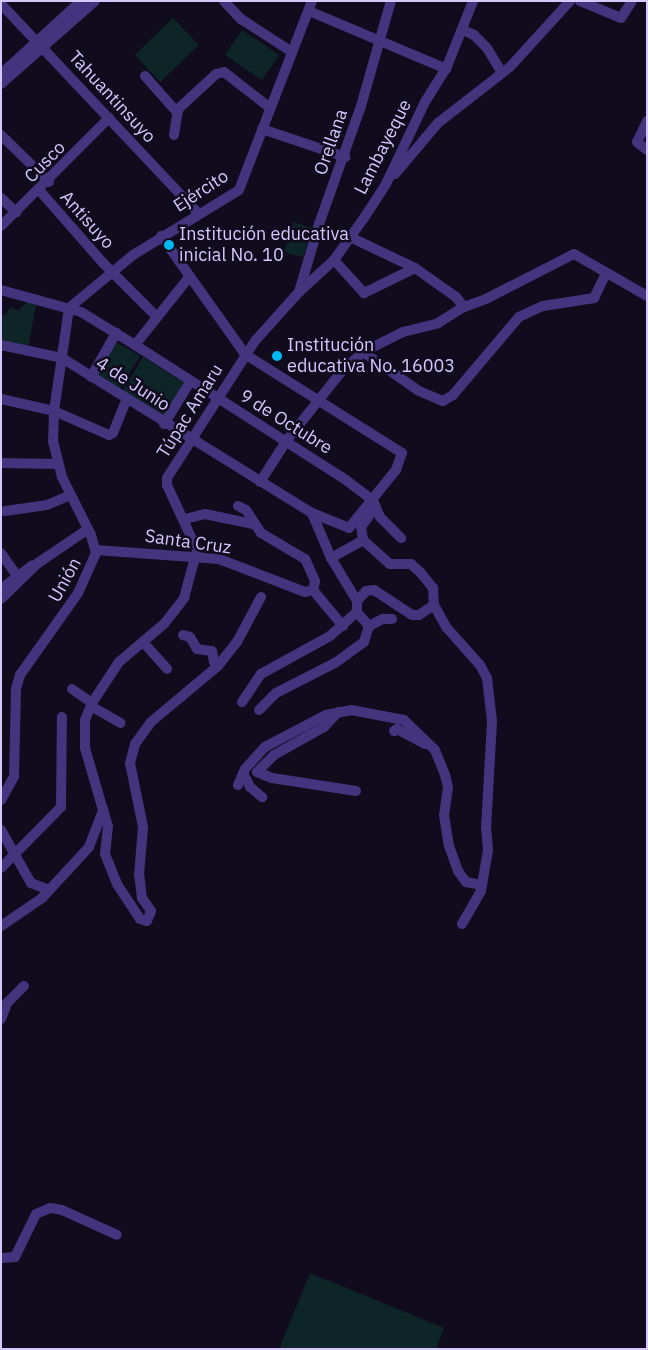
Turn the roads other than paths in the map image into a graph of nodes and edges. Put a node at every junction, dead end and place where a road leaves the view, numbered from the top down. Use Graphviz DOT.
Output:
graph roads {
  1 [pos="95,1"];
  2 [pos="224,1"];
  3 [pos="391,1"];
  4 [pos="473,1"];
  5 [pos="570,1"];
  6 [pos="580,1"];
  7 [pos="632,1"];
  8 [pos="1,4"];
  9 [pos="81,4"];
  10 [pos="310,6"];
  11 [pos="463,30"];
  12 [pos="380,40"];
  13 [pos="40,44"];
  14 [pos="292,52"];
  15 [pos="446,69"];
  16 [pos="502,73"];
  17 [pos="1,74"];
  18 [pos="145,76"];
  19 [pos="1,84"];
  20 [pos="270,108"];
  21 [pos="178,111"];
  22 [pos="109,118"];
  23 [pos="647,121"];
  24 [pos="262,129"];
  25 [pos="1,135"];
  26 [pos="174,135"];
  27 [pos="647,150"];
  28 [pos="345,158"];
  29 [pos="49,182"];
  30 [pos="386,184"];
  31 [pos="40,191"];
  32 [pos="1,198"];
  33 [pos="16,212"];
  34 [pos="198,213"];
  35 [pos="1,226"];
  36 [pos="162,236"];
  37 [pos="350,237"];
  38 [pos="334,260"];
  39 [pos="415,268"];
  40 [pos="111,271"];
  41 [pos="606,273"];
  42 [pos="190,276"];
  43 [pos="1,290"];
  44 [pos="298,293"];
  45 [pos="647,296"];
  46 [pos="464,307"];
  47 [pos="70,308"];
  48 [pos="157,316"];
  49 [pos="116,333"];
  50 [pos="135,344"];
  51 [pos="1,346"];
  52 [pos="363,352"];
  53 [pos="245,354"];
  54 [pos="62,358"];
  55 [pos="91,377"];
  56 [pos="190,382"];
  57 [pos="216,398"];
  58 [pos="1,399"];
  59 [pos="127,399"];
  60 [pos="320,401"];
  61 [pos="54,411"];
  62 [pos="164,424"];
  63 [pos="190,440"];
  64 [pos="287,440"];
  65 [pos="1,464"];
  66 [pos="57,464"];
  67 [pos="260,482"];
  68 [pos="70,496"];
  69 [pos="374,504"];
  70 [pos="238,506"];
  71 [pos="6,511"];
  72 [pos="312,513"];
  73 [pos="185,518"];
  74 [pos="252,524"];
  75 [pos="88,529"];
  76 [pos="401,538"];
  77 [pos="363,540"];
  78 [pos="96,550"];
  79 [pos="1,553"];
  80 [pos="196,556"];
  81 [pos="332,558"];
  82 [pos="38,563"];
  83 [pos="17,576"];
  84 [pos="1,590"];
  85 [pos="313,590"];
  86 [pos="261,597"];
  87 [pos="1,599"];
  88 [pos="434,605"];
  89 [pos="357,607"];
  90 [pos="392,619"];
  91 [pos="343,626"];
  92 [pos="369,626"];
  93 [pos="183,635"];
  94 [pos="143,642"];
  95 [pos="221,662"];
  96 [pos="167,669"];
  97 [pos="72,689"];
  98 [pos="242,702"];
  99 [pos="91,704"];
  100 [pos="259,710"];
  101 [pos="338,712"];
  102 [pos="62,717"];
  103 [pos="120,724"];
  104 [pos="394,731"];
  105 [pos="428,745"];
  106 [pos="243,773"];
  107 [pos="238,785"];
  108 [pos="356,791"];
  109 [pos="262,797"];
  110 [pos="1,800"];
  111 [pos="103,810"];
  112 [pos="1,830"];
  113 [pos="16,854"];
  114 [pos="1,868"];
  115 [pos="481,885"];
  116 [pos="47,889"];
  117 [pos="462,924"];
  118 [pos="1,926"];
  119 [pos="24,986"];
  120 [pos="1,1019"];
  121 [pos="117,1235"];
  122 [pos="1,1258"];
  1 -- 9 [label="street"];
  2 -- 14 [label="street"];
  3 -- 12 [label="street, Orellana"];
  4 -- 11 [label="street, Lambayeque"];
  5 -- 16 [label="street"];
  6 -- 7 [label="street"];
  8 -- 13 [label="street, Tahuantinsuyo"];
  9 -- 13 [label="street"];
  10 -- 12 [label="street"];
  10 -- 14 [label="street, Ejército"];
  11 -- 15 [label="street, Lambayeque"];
  11 -- 16 [label="street"];
  12 -- 15 [label="street"];
  12 -- 28 [label="street, Orellana"];
  13 -- 17 [label="street"];
  13 -- 19 [label="street"];
  13 -- 22 [label="street, Tahuantinsuyo"];
  14 -- 20 [label="street, Ejército"];
  15 -- 30 [label="street, Lambayeque"];
  16 -- 30 [label="street"];
  18 -- 21 [label="street"];
  20 -- 21 [label="street"];
  20 -- 24 [label="street, Ejército"];
  21 -- 26 [label="street"];
  22 -- 29 [label="street, Cusco"];
  22 -- 34 [label="street, Tahuantinsuyo"];
  23 -- 27 [label="street"];
  24 -- 28 [label="street"];
  24 -- 34 [label="street, Ejército"];
  25 -- 29 [label="street"];
  28 -- 44 [label="street, Orellana"];
  29 -- 31 [label="street, Cusco"];
  30 -- 37 [label="street, Lambayeque"];
  31 -- 33 [label="street, Cusco"];
  31 -- 40 [label="street, Antisuyo"];
  32 -- 33 [label="street"];
  33 -- 35 [label="street, Cusco"];
  34 -- 36 [label="street, Ejército"];
  36 -- 40 [label="street, Ejército"];
  36 -- 42 [label="street"];
  37 -- 38 [label="street, Lambayeque"];
  37 -- 39 [label="street"];
  38 -- 39 [label="street"];
  38 -- 44 [label="street, Lambayeque"];
  39 -- 46 [label="street"];
  40 -- 47 [label="street, Ejército"];
  40 -- 48 [label="street, Antisuyo"];
  41 -- 45 [label="street"];
  41 -- 46 [label="street"];
  41 -- 52 [label="street"];
  42 -- 48 [label="street"];
  42 -- 53 [label="street"];
  43 -- 47 [label="street, 9 de Octubre"];
  44 -- 53 [label="street, Túpac Amaru"];
  46 -- 52 [label="street"];
  47 -- 49 [label="street, 9 de Octubre"];
  47 -- 54 [label="street, Unión"];
  48 -- 50 [label="street"];
  49 -- 50 [label="street, 9 de Octubre"];
  49 -- 55 [label="street"];
  50 -- 56 [label="street, 9 de Octubre"];
  51 -- 54 [label="street, 4 de Junio"];
  52 -- 60 [label="street"];
  53 -- 57 [label="street, Túpac Amaru"];
  53 -- 60 [label="street"];
  54 -- 55 [label="street, 4 de Junio"];
  54 -- 61 [label="street, Unión"];
  55 -- 59 [label="street, 4 de Junio"];
  56 -- 57 [label="street, 9 de Octubre"];
  56 -- 62 [label="street"];
  57 -- 63 [label="street, Túpac Amaru"];
  57 -- 64 [label="street, 9 de Octubre"];
  58 -- 61 [label="street"];
  59 -- 61 [label="street"];
  59 -- 62 [label="street, 4 de Junio"];
  60 -- 64 [label="street"];
  60 -- 69 [label="street"];
  61 -- 66 [label="street, Unión"];
  62 -- 63 [label="street, 4 de Junio"];
  63 -- 67 [label="street, 4 de Junio"];
  63 -- 73 [label="street, Túpac Amaru"];
  64 -- 67 [label="street"];
  64 -- 69 [label="street, 9 de Octubre"];
  65 -- 66 [label="street"];
  66 -- 68 [label="street, Unión"];
  67 -- 72 [label="street, 4 de Junio"];
  68 -- 71 [label="street"];
  68 -- 75 [label="street, Unión"];
  69 -- 72 [label="street, 4 de Junio"];
  69 -- 76 [label="street, 9 de Octubre"];
  69 -- 77 [label="street"];
  70 -- 74 [label="street"];
  72 -- 81 [label="street"];
  73 -- 74 [label="street"];
  73 -- 80 [label="street, Túpac Amaru"];
  74 -- 85 [label="street"];
  75 -- 78 [label="street, Unión"];
  75 -- 82 [label="street"];
  77 -- 81 [label="street"];
  77 -- 88 [label="street"];
  78 -- 80 [label="street, Santa Cruz"];
  78 -- 110 [label="street, Unión"];
  79 -- 83 [label="street"];
  80 -- 85 [label="street, Santa Cruz"];
  80 -- 94 [label="street"];
  81 -- 89 [label="street"];
  82 -- 83 [label="street"];
  82 -- 87 [label="street"];
  83 -- 84 [label="street"];
  85 -- 91 [label="street"];
  86 -- 95 [label="street"];
  88 -- 89 [label="street"];
  88 -- 115 [label="street"];
  89 -- 91 [label="street"];
  89 -- 92 [label="street"];
  90 -- 92 [label="street"];
  91 -- 98 [label="street"];
  92 -- 100 [label="street"];
  93 -- 95 [label="street"];
  94 -- 96 [label="street"];
  94 -- 99 [label="street"];
  95 -- 111 [label="street"];
  97 -- 99 [label="street"];
  99 -- 103 [label="street"];
  99 -- 111 [label="street"];
  101 -- 105 [label="street"];
  101 -- 106 [label="street"];
  101 -- 108 [label="street"];
  102 -- 113 [label="street"];
  104 -- 105 [label="street"];
  105 -- 115 [label="street"];
  106 -- 107 [label="street"];
  106 -- 109 [label="street"];
  111 -- 116 [label="street"];
  112 -- 113 [label="street"];
  113 -- 114 [label="street"];
  113 -- 116 [label="street"];
  115 -- 117 [label="street"];
  116 -- 118 [label="street"];
  119 -- 120 [label="street"];
  121 -- 122 [label="street"];
}
